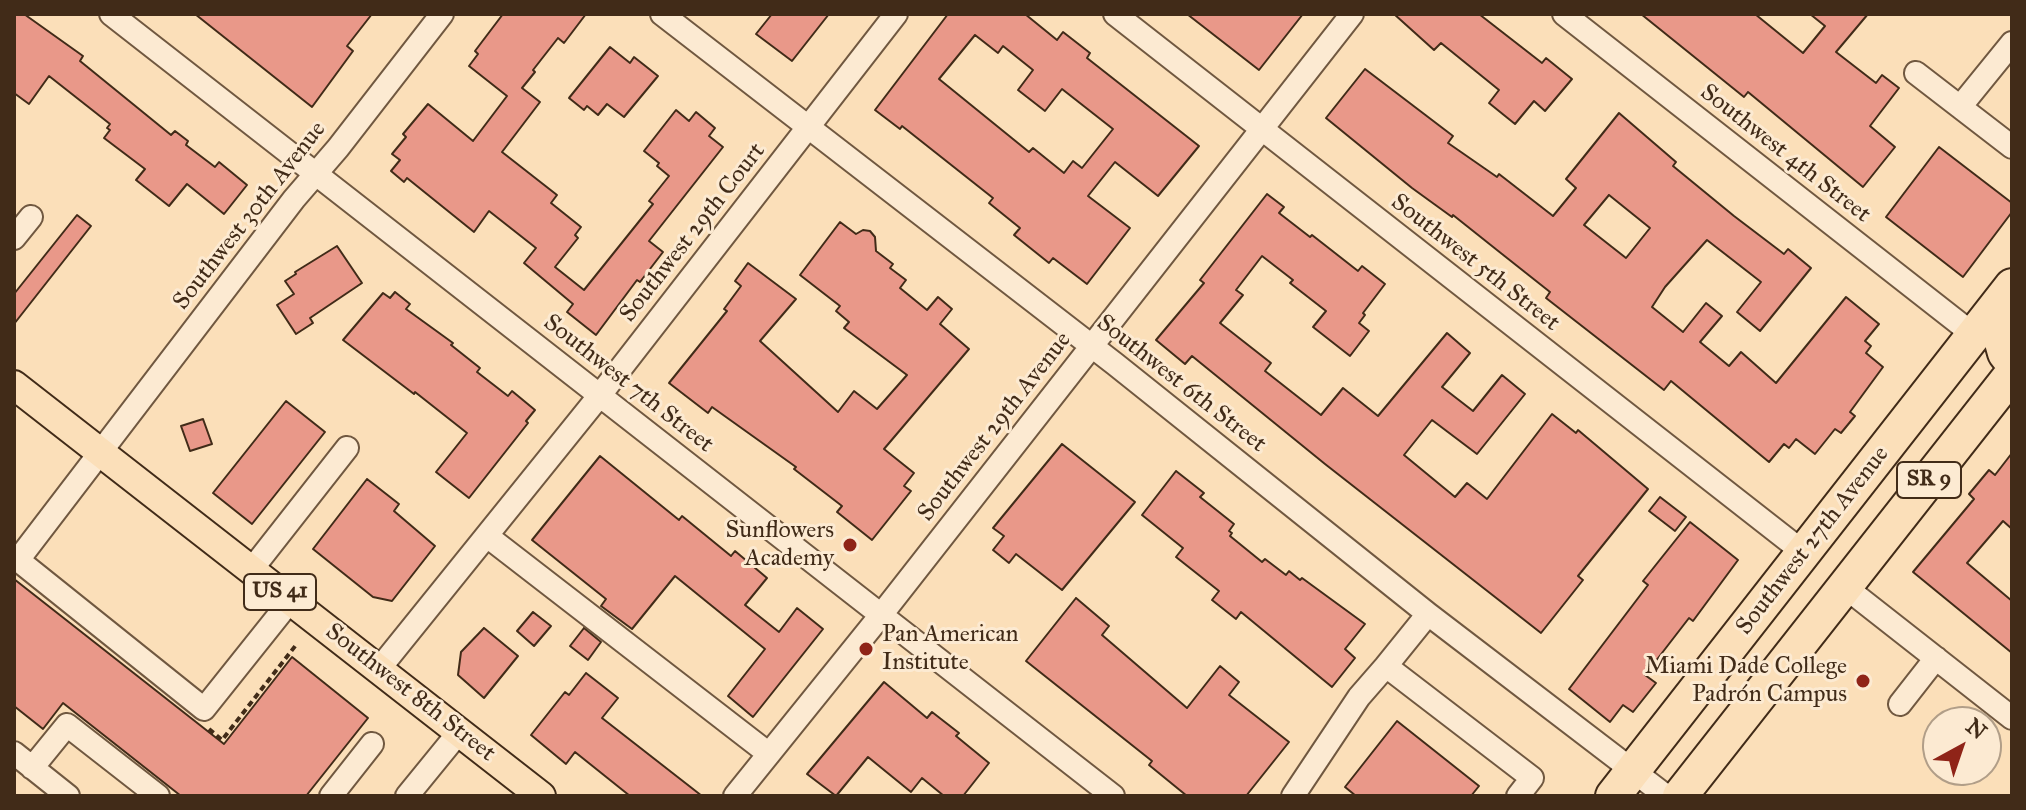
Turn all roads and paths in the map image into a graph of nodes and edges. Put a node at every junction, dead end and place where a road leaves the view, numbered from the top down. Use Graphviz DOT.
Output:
graph roads {
  1 [pos="111,14"];
  2 [pos="442,14"];
  3 [pos="662,14"];
  4 [pos="896,14"];
  5 [pos="1115,14"];
  6 [pos="1352,14"];
  7 [pos="1564,14"];
  8 [pos="2012,43"];
  9 [pos="1916,73"];
  10 [pos="1960,107"];
  11 [pos="808,127"];
  12 [pos="1261,128"];
  13 [pos="2012,147"];
  14 [pos="316,174"];
  15 [pos="31,217"];
  16 [pos="14,238"];
  17 [pos="2011,287"];
  18 [pos="1974,335"];
  19 [pos="1091,346"];
  20 [pos="2012,362"];
  21 [pos="2012,374"];
  22 [pos="14,385"];
  23 [pos="600,395"];
  24 [pos="347,448"];
  25 [pos="100,452"];
  26 [pos="1835,512"];
  27 [pos="487,536"];
  28 [pos="1803,552"];
  29 [pos="16,563"];
  30 [pos="252,569"];
  31 [pos="1845,587"];
  32 [pos="291,600"];
  33 [pos="1428,614"];
  34 [pos="881,615"];
  35 [pos="1936,658"];
  36 [pos="1386,666"];
  37 [pos="379,669"];
  38 [pos="1900,704"];
  39 [pos="2012,718"];
  40 [pos="460,731"];
  41 [pos="372,744"];
  42 [pos="14,753"];
  43 [pos="769,754"];
  44 [pos="32,768"];
  45 [pos="1623,784"];
  46 [pos="333,795"];
  47 [pos="68,796"];
  48 [pos="158,796"];
  49 [pos="407,796"];
  50 [pos="541,796"];
  51 [pos="735,796"];
  52 [pos="1113,796"];
  53 [pos="1293,796"];
  54 [pos="1518,796"];
  55 [pos="1666,796"];
  56 [pos="1680,796"];
  1 -- 14 [label="street, Southwest 7th Street"];
  2 -- 14 [label="street, Southwest 30th Avenue"];
  3 -- 11 [label="street, Southwest 6th Street"];
  4 -- 11 [label="street, Southwest 29th Court"];
  5 -- 12 [label="street, Southwest 5th Street"];
  6 -- 12 [label="street, Southwest 29th Avenue"];
  7 -- 18 [label="street, Southwest 4th Street"];
  8 -- 10 [label="street"];
  9 -- 10 [label="street"];
  10 -- 13 [label="street"];
  11 -- 19 [label="street, Southwest 6th Street"];
  11 -- 23 [label="street, Southwest 29th Court"];
  12 -- 19 [label="street, Southwest 29th Avenue"];
  12 -- 28 [label="street, Southwest 5th Street"];
  14 -- 23 [label="street, Southwest 7th Street"];
  14 -- 25 [label="street, Southwest 30th Avenue"];
  15 -- 16 [label="street"];
  17 -- 18 [label="highway, Southwest 27th Avenue / SR 9"];
  17 -- 20 [label="highway"];
  18 -- 26 [label="highway, Southwest 27th Avenue / SR 9"];
  19 -- 33 [label="street, Southwest 6th Street"];
  19 -- 34 [label="street, Southwest 29th Avenue"];
  21 -- 31 [label="highway, SR 9"];
  22 -- 25 [label="main road, Southwest 8th Street / US 41"];
  23 -- 27 [label="street, Southwest 29th Court"];
  23 -- 34 [label="street, Southwest 7th Street"];
  24 -- 30 [label="street"];
  25 -- 29 [label="street, Southwest 30th Avenue"];
  25 -- 30 [label="main road, Southwest 8th Street / US 41"];
  26 -- 28 [label="highway, Southwest 27th Avenue / SR 9"];
  26 -- 31 [label="highway"];
  27 -- 37 [label="street, Southwest 29th Court"];
  27 -- 43 [label="street"];
  28 -- 45 [label="highway, Southwest 27th Avenue / SR 9"];
  29 -- 32 [label="street"];
  30 -- 32 [label="main road, Southwest 8th Street / US 41"];
  31 -- 35 [label="street"];
  31 -- 56 [label="highway, SR 9"];
  32 -- 37 [label="main road, Southwest 8th Street / US 41"];
  33 -- 36 [label="street"];
  33 -- 45 [label="street, Southwest 6th Street"];
  34 -- 43 [label="street, Southwest 29th Avenue"];
  34 -- 52 [label="street, Southwest 7th Street"];
  35 -- 38 [label="street"];
  35 -- 39 [label="street"];
  36 -- 53 [label="street"];
  36 -- 54 [label="street"];
  37 -- 40 [label="main road, Southwest 8th Street / US 41"];
  40 -- 49 [label="street"];
  40 -- 50 [label="main road, Southwest 8th Street / US 41"];
  41 -- 46 [label="street"];
  42 -- 44 [label="street"];
  43 -- 51 [label="street, Southwest 29th Avenue"];
  44 -- 47 [label="street"];
  44 -- 48 [label="street"];
  45 -- 55 [label="street, Southwest 6th Street"];
}
